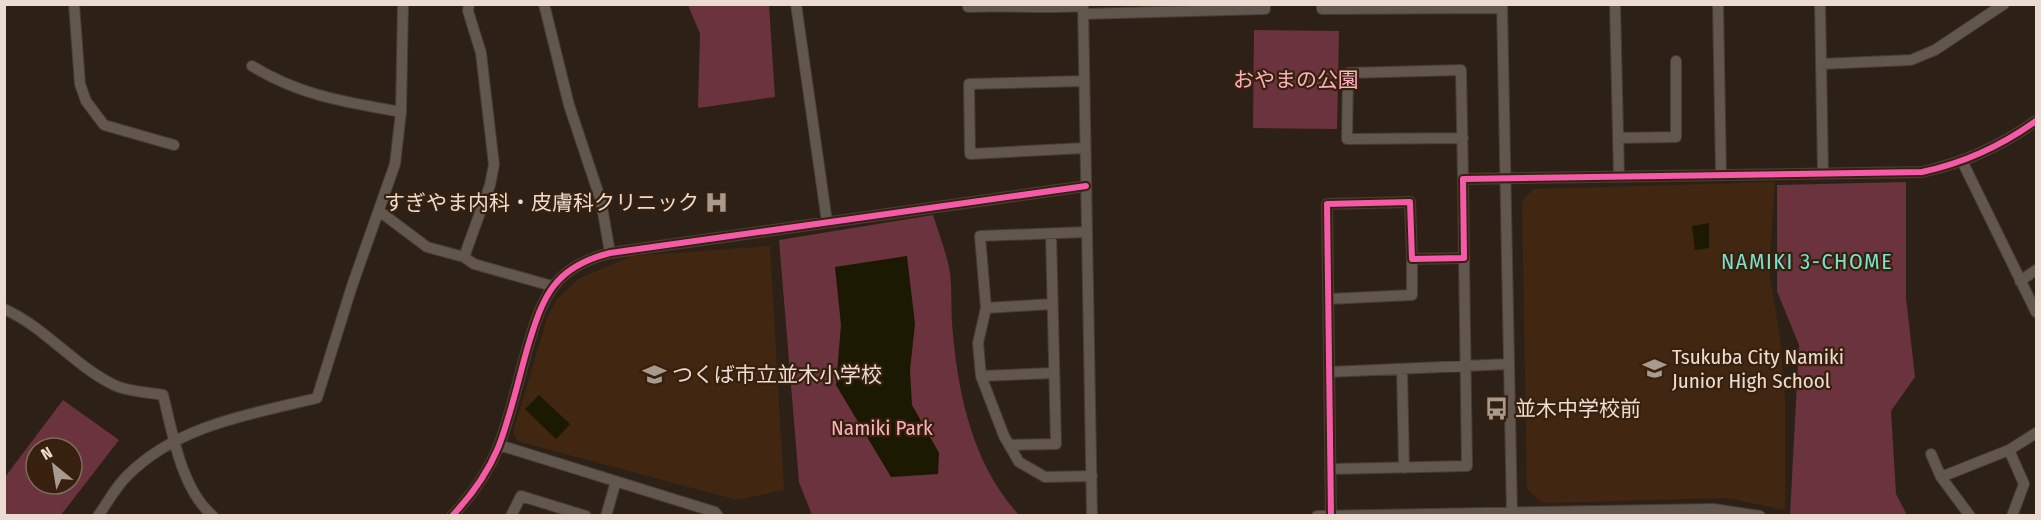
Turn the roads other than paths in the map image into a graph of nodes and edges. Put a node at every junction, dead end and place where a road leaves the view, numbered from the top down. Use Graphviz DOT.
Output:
graph roads {
  1 [pos="74,4"];
  2 [pos="404,4"];
  3 [pos="469,4"];
  4 [pos="544,4"];
  5 [pos="796,4"];
  6 [pos="968,4"];
  7 [pos="1264,4"];
  8 [pos="1322,4"];
  9 [pos="1615,4"];
  10 [pos="1718,4"];
  11 [pos="1820,4"];
  12 [pos="2004,4"];
  13 [pos="1502,6"];
  14 [pos="1042,7"];
  15 [pos="1083,8"];
  16 [pos="1677,61"];
  17 [pos="1821,64"];
  18 [pos="252,66"];
  19 [pos="1084,81"];
  20 [pos="401,112"];
  21 [pos="2037,121"];
  22 [pos="1463,138"];
  23 [pos="1618,138"];
  24 [pos="174,145"];
  25 [pos="1086,148"];
  26 [pos="1963,163"];
  27 [pos="1823,173"];
  28 [pos="1721,175"];
  29 [pos="1619,177"];
  30 [pos="1463,179"];
  31 [pos="1506,179"];
  32 [pos="1086,186"];
  33 [pos="378,211"];
  34 [pos="826,222"];
  35 [pos="1087,232"];
  36 [pos="1051,234"];
  37 [pos="610,253"];
  38 [pos="464,257"];
  39 [pos="1464,258"];
  40 [pos="1412,259"];
  41 [pos="2037,270"];
  42 [pos="2020,281"];
  43 [pos="552,286"];
  44 [pos="1328,299"];
  45 [pos="1053,304"];
  46 [pos="986,308"];
  47 [pos="4,309"];
  48 [pos="2037,312"];
  49 [pos="1509,364"];
  50 [pos="1466,367"];
  51 [pos="1402,369"];
  52 [pos="1329,372"];
  53 [pos="1054,373"];
  54 [pos="981,376"];
  55 [pos="2037,433"];
  56 [pos="175,441"];
  57 [pos="499,445"];
  58 [pos="1009,445"];
  59 [pos="2009,450"];
  60 [pos="1931,454"];
  61 [pos="1404,468"];
  62 [pos="1331,469"];
  63 [pos="1092,476"];
  64 [pos="1941,477"];
  65 [pos="616,481"];
  66 [pos="1512,514"];
  67 [pos="453,515"];
  68 [pos="1331,515"];
  69 [pos="1759,515"];
  70 [pos="98,516"];
  71 [pos="213,516"];
  72 [pos="511,516"];
  73 [pos="586,516"];
  74 [pos="606,516"];
  75 [pos="718,516"];
  76 [pos="1092,516"];
  77 [pos="1317,516"];
  78 [pos="1970,516"];
  79 [pos="2012,516"];
  1 -- 24 [label="street"];
  2 -- 20 [label="street"];
  3 -- 38 [label="street"];
  4 -- 37 [label="street"];
  5 -- 34 [label="street"];
  6 -- 14 [label="street"];
  7 -- 15 [label="street"];
  8 -- 13 [label="street"];
  9 -- 23 [label="street"];
  10 -- 28 [label="street"];
  11 -- 17 [label="street"];
  12 -- 17 [label="street"];
  13 -- 31 [label="street"];
  14 -- 15 [label="street"];
  15 -- 19 [label="street"];
  16 -- 23 [label="street"];
  17 -- 27 [label="street"];
  18 -- 20 [label="street"];
  19 -- 25 [label="street"];
  19 -- 25 [label="street"];
  20 -- 33 [label="street"];
  21 -- 26 [label="street"];
  22 -- 22 [label="street"];
  22 -- 30 [label="street"];
  23 -- 29 [label="street"];
  25 -- 32 [label="street"];
  26 -- 27 [label="street"];
  26 -- 42 [label="street"];
  27 -- 28 [label="street"];
  28 -- 29 [label="street"];
  29 -- 31 [label="street"];
  30 -- 31 [label="street"];
  30 -- 39 [label="street"];
  31 -- 49 [label="street"];
  32 -- 34 [label="street"];
  32 -- 35 [label="street"];
  33 -- 38 [label="street"];
  33 -- 56 [label="street"];
  34 -- 37 [label="street"];
  35 -- 36 [label="street"];
  35 -- 63 [label="street"];
  36 -- 45 [label="street"];
  36 -- 46 [label="street"];
  37 -- 43 [label="street"];
  38 -- 43 [label="street"];
  39 -- 40 [label="street"];
  39 -- 50 [label="street"];
  40 -- 44 [label="street"];
  40 -- 44 [label="street"];
  41 -- 42 [label="street"];
  42 -- 48 [label="street"];
  43 -- 57 [label="street"];
  44 -- 52 [label="street"];
  45 -- 46 [label="street"];
  45 -- 53 [label="street"];
  46 -- 54 [label="street"];
  47 -- 56 [label="street"];
  49 -- 50 [label="street"];
  49 -- 66 [label="street"];
  50 -- 51 [label="street"];
  50 -- 61 [label="street"];
  51 -- 52 [label="street"];
  51 -- 61 [label="street"];
  52 -- 62 [label="street"];
  53 -- 54 [label="street"];
  53 -- 58 [label="street"];
  54 -- 58 [label="street"];
  55 -- 59 [label="street"];
  56 -- 70 [label="street"];
  56 -- 71 [label="street"];
  57 -- 65 [label="street"];
  57 -- 67 [label="street"];
  58 -- 63 [label="street"];
  59 -- 64 [label="street"];
  59 -- 79 [label="street"];
  60 -- 64 [label="street"];
  61 -- 62 [label="street"];
  62 -- 68 [label="street"];
  63 -- 76 [label="street"];
  64 -- 78 [label="street"];
  65 -- 74 [label="street"];
  65 -- 75 [label="street"];
  66 -- 68 [label="street"];
  66 -- 69 [label="street"];
  68 -- 77 [label="street"];
  72 -- 73 [label="street"];
}
